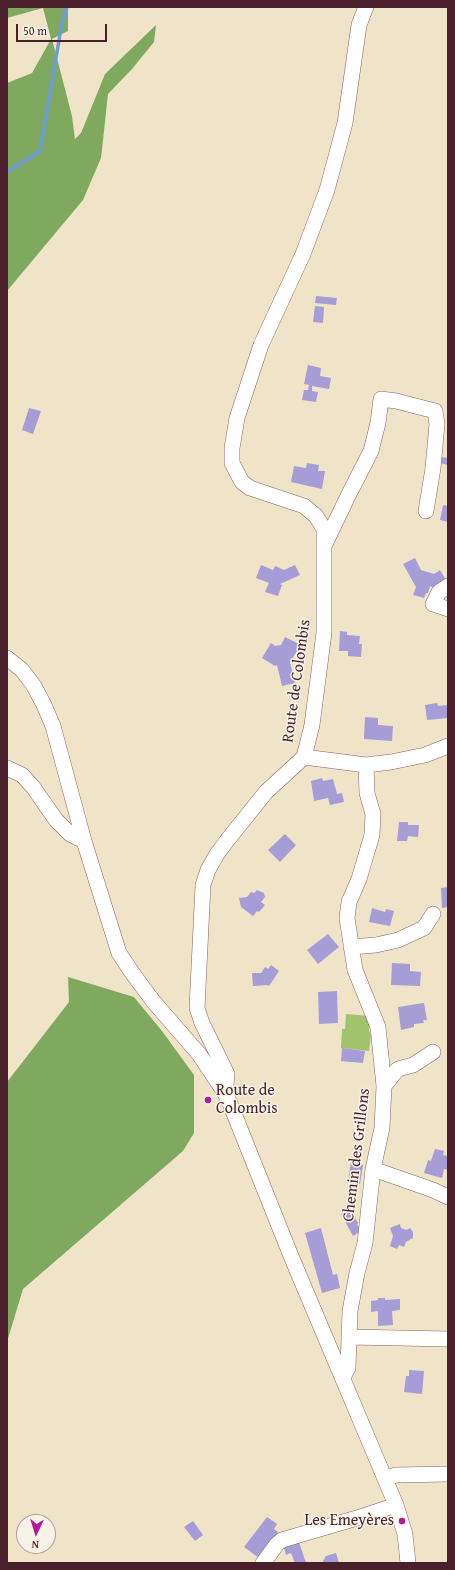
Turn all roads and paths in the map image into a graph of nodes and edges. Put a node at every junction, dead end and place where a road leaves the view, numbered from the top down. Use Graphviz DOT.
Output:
graph roads {
  1 [pos="366,7"];
  2 [pos="426,511"];
  3 [pos="325,545"];
  4 [pos="448,586"];
  5 [pos="448,609"];
  6 [pos="7,658"];
  7 [pos="448,746"];
  8 [pos="304,757"];
  9 [pos="366,765"];
  10 [pos="7,768"];
  11 [pos="84,841"];
  12 [pos="434,914"];
  13 [pos="351,947"];
  14 [pos="433,1052"];
  15 [pos="384,1086"];
  16 [pos="223,1090"];
  17 [pos="373,1169"];
  18 [pos="448,1197"];
  19 [pos="350,1337"];
  20 [pos="448,1339"];
  21 [pos="343,1377"];
  22 [pos="448,1474"];
  23 [pos="386,1478"];
  24 [pos="396,1505"];
  25 [pos="263,1563"];
  26 [pos="408,1563"];
  1 -- 3 [label="street"];
  2 -- 3 [label="street"];
  3 -- 8 [label="street, Route de Colombis"];
  4 -- 5 [label="street"];
  6 -- 11 [label="street"];
  7 -- 9 [label="street"];
  8 -- 9 [label="street"];
  8 -- 16 [label="street, Route de Colombis"];
  9 -- 13 [label="street, Chemin des Grillons"];
  10 -- 11 [label="street"];
  11 -- 16 [label="street"];
  12 -- 13 [label="street"];
  13 -- 15 [label="street, Chemin des Grillons"];
  14 -- 15 [label="street"];
  15 -- 17 [label="street, Chemin des Grillons"];
  16 -- 21 [label="street"];
  17 -- 18 [label="street"];
  17 -- 19 [label="street, Chemin des Grillons"];
  19 -- 20 [label="street"];
  19 -- 21 [label="street, Chemin des Grillons"];
  21 -- 23 [label="street"];
  22 -- 23 [label="street"];
  23 -- 24 [label="street"];
  24 -- 25 [label="street"];
  24 -- 26 [label="street"];
}
